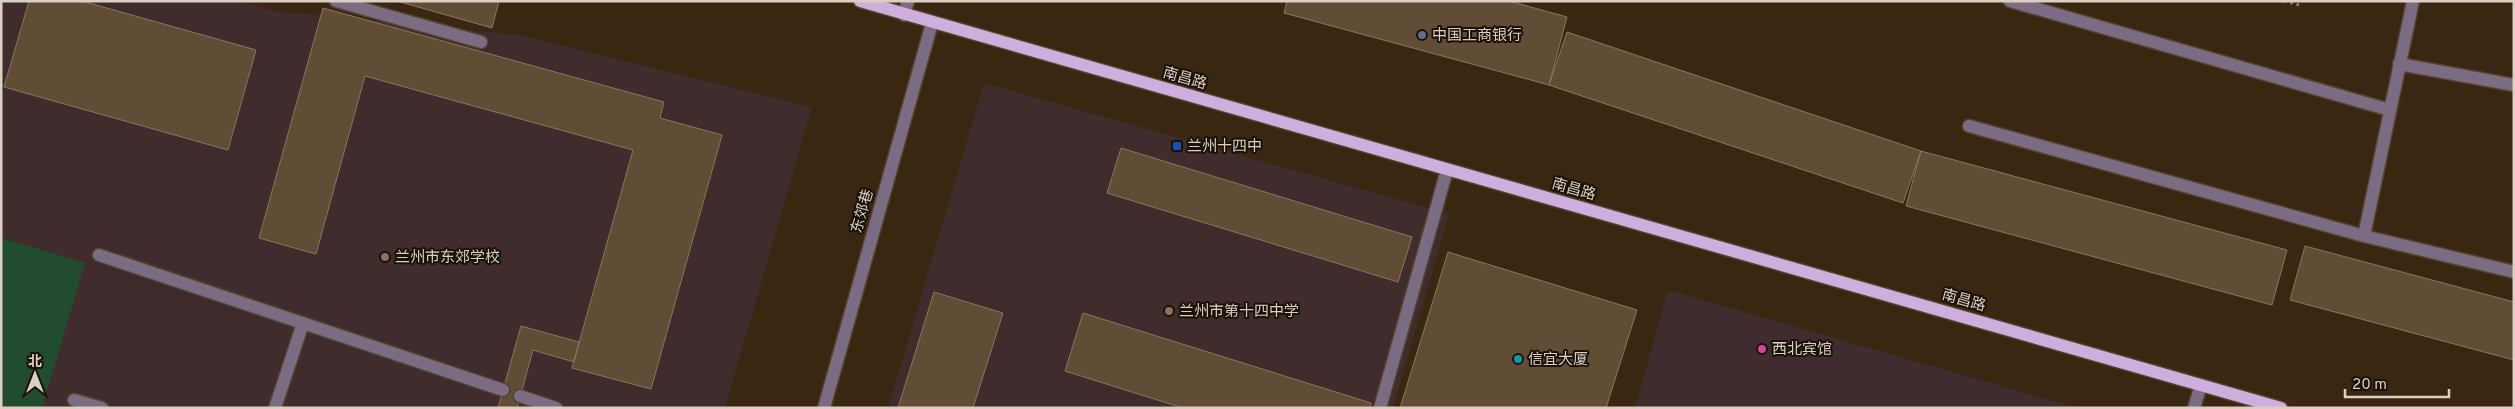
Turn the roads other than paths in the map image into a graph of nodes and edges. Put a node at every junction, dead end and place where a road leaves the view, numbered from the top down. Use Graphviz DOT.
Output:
graph roads {
  1 [pos="336,1"];
  2 [pos="860,1"];
  3 [pos="908,1"];
  4 [pos="2010,1"];
  5 [pos="2413,1"];
  6 [pos="904,14"];
  7 [pos="932,23"];
  8 [pos="481,42"];
  9 [pos="2399,64"];
  10 [pos="2514,86"];
  11 [pos="2390,110"];
  12 [pos="1969,126"];
  13 [pos="1447,170"];
  14 [pos="2364,236"];
  15 [pos="99,255"];
  16 [pos="2514,272"];
  17 [pos="303,323"];
  18 [pos="2201,385"];
  19 [pos="503,390"];
  20 [pos="520,396"];
  21 [pos="74,400"];
  22 [pos="102,408"];
  23 [pos="275,408"];
  24 [pos="556,408"];
  25 [pos="824,408"];
  26 [pos="1380,408"];
  27 [pos="2194,408"];
  28 [pos="2280,408"];
  1 -- 8 [label="street"];
  2 -- 6 [label="main road, 南昌路"];
  3 -- 6 [label="street"];
  4 -- 11 [label="street"];
  5 -- 9 [label="street"];
  6 -- 7 [label="main road, 南昌路"];
  7 -- 13 [label="main road, 南昌路"];
  7 -- 25 [label="street, 东郊巷"];
  9 -- 10 [label="street"];
  9 -- 11 [label="street"];
  11 -- 14 [label="street"];
  12 -- 14 [label="street"];
  13 -- 18 [label="main road, 南昌路"];
  13 -- 26 [label="street"];
  14 -- 16 [label="street"];
  15 -- 17 [label="street"];
  17 -- 19 [label="street"];
  17 -- 23 [label="street"];
  18 -- 27 [label="street"];
  18 -- 28 [label="main road, 南昌路"];
  20 -- 24 [label="street"];
  21 -- 22 [label="street"];
}
